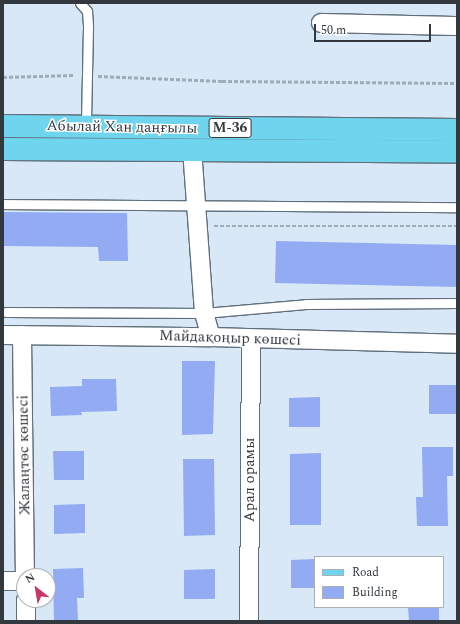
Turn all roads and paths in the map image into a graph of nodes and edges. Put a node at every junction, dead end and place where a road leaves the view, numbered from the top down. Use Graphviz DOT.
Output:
graph roads {
  1 [pos="80,3"];
  2 [pos="321,23"];
  3 [pos="457,26"];
  4 [pos="86,75"];
  5 [pos="3,77"];
  6 [pos="457,83"];
  7 [pos="3,126"];
  8 [pos="86,126"];
  9 [pos="457,130"];
  10 [pos="3,149"];
  11 [pos="192,149"];
  12 [pos="457,151"];
  13 [pos="3,204"];
  14 [pos="195,206"];
  15 [pos="457,207"];
  16 [pos="198,226"];
  17 [pos="457,226"];
  18 [pos="457,303"];
  19 [pos="6,312"];
  20 [pos="204,313"];
  21 [pos="3,335"];
  22 [pos="22,335"];
  23 [pos="211,337"];
  24 [pos="250,340"];
  25 [pos="457,344"];
  26 [pos="25,568"];
  27 [pos="3,581"];
  28 [pos="16,581"];
  29 [pos="26,608"];
  30 [pos="26,621"];
  31 [pos="250,621"];
  1 -- 4 [label="lane"];
  2 -- 3 [label="street"];
  4 -- 5 [label="path"];
  4 -- 6 [label="path"];
  4 -- 8 [label="lane"];
  7 -- 8 [label="main road, Абылай Хан даңғылы / M-36"];
  8 -- 9 [label="main road, Абылай Хан даңғылы / M-36"];
  10 -- 11 [label="main road, Абылай Хан даңғылы / M-36"];
  11 -- 12 [label="main road, Абылай Хан даңғылы / M-36"];
  11 -- 14 [label="street"];
  13 -- 14 [label="lane"];
  14 -- 15 [label="lane"];
  14 -- 16 [label="street"];
  16 -- 17 [label="path"];
  16 -- 20 [label="street"];
  18 -- 20 [label="lane"];
  19 -- 20 [label="lane"];
  20 -- 23 [label="street"];
  21 -- 22 [label="street, Майдақоңыр көшесі"];
  22 -- 23 [label="street, Майдақоңыр көшесі"];
  22 -- 26 [label="street, Жалаңтөс көшесі"];
  23 -- 24 [label="street, Майдақоңыр көшесі"];
  24 -- 25 [label="street, Майдақоңыр көшесі"];
  24 -- 31 [label="street, Арал орамы"];
  27 -- 28 [label="street"];
  29 -- 30 [label="street"];
}
